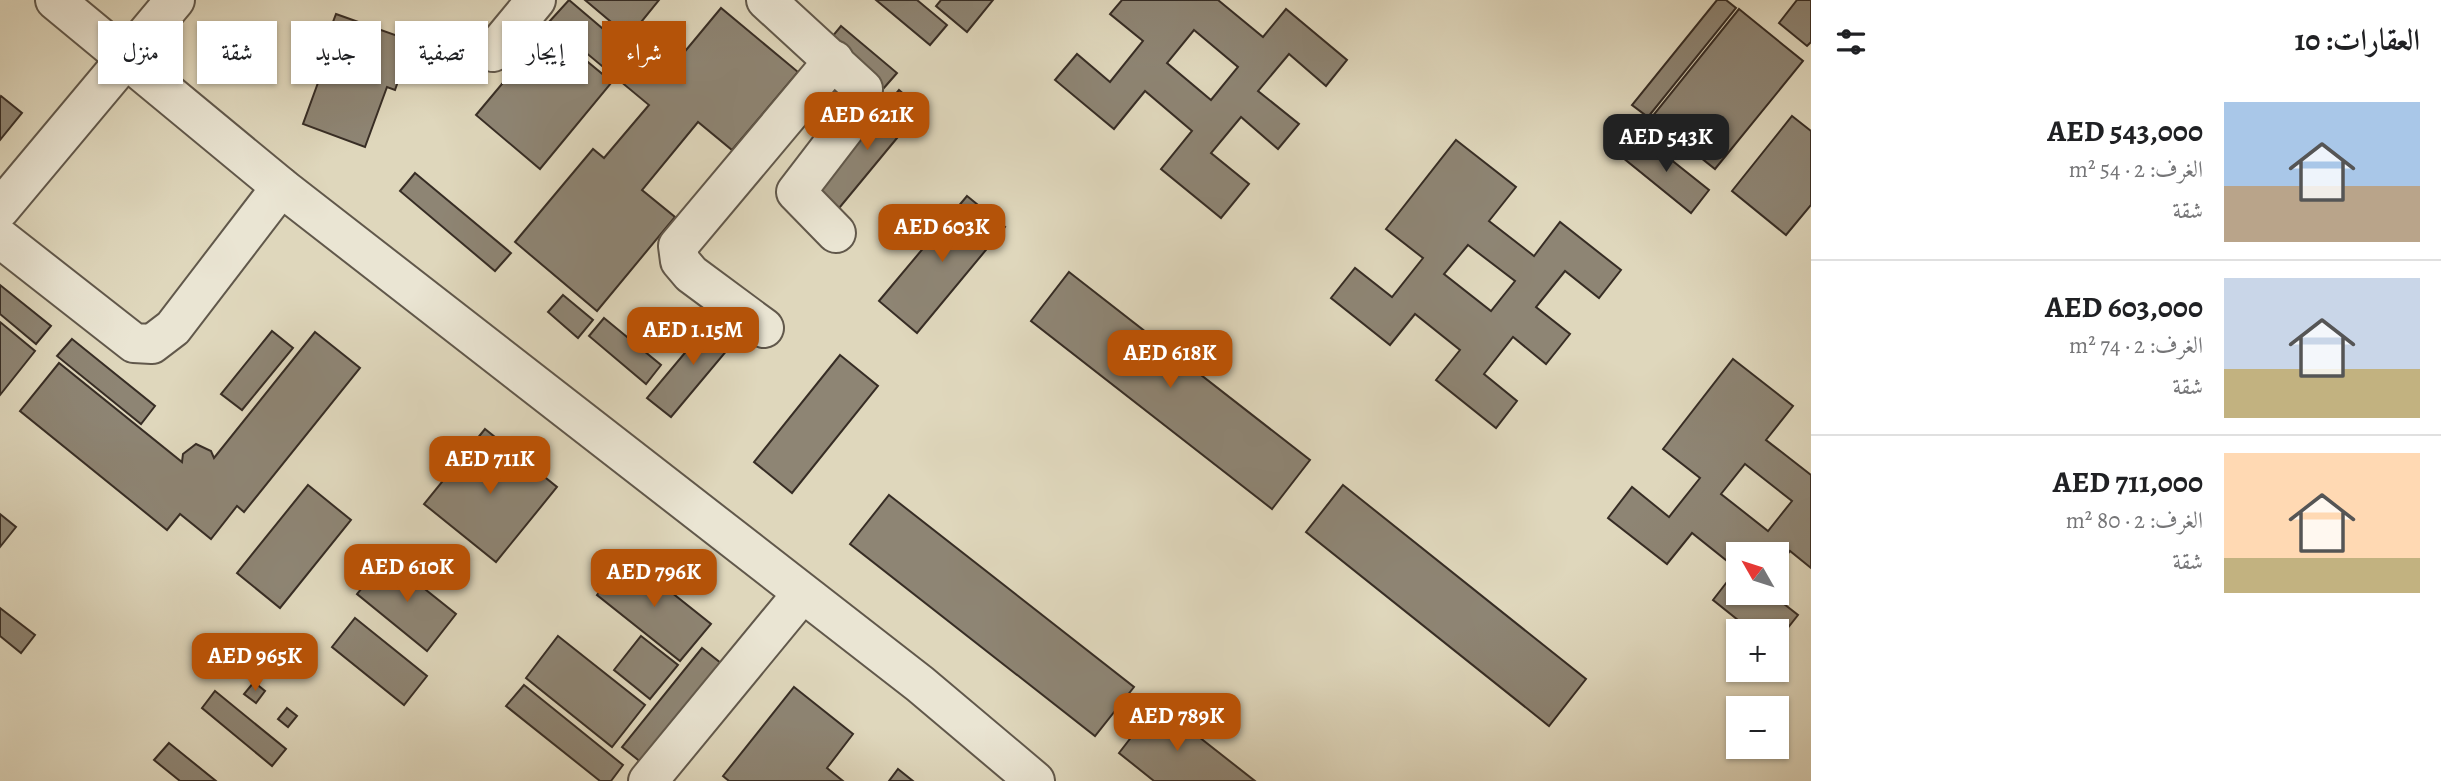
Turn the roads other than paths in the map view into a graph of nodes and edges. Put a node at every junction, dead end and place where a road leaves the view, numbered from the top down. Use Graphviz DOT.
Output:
graph roads {
  1 [pos="55,0"];
  2 [pos="175,0"];
  3 [pos="536,0"];
  4 [pos="766,0"];
  5 [pos="157,21"];
  6 [pos="98,36"];
  7 [pos="493,52"];
  8 [pos="834,60"];
  9 [pos="104,84"];
  10 [pos="155,84"];
  11 [pos="281,187"];
  12 [pos="0,209"];
  13 [pos="836,233"];
  14 [pos="0,237"];
  15 [pos="764,328"];
  16 [pos="802,594"];
  17 [pos="648,781"];
  18 [pos="1035,781"];
  1 -- 6 [label="lane"];
  2 -- 5 [label="lane"];
  3 -- 7 [label="lane"];
  4 -- 8 [label="lane"];
  8 -- 13 [label="lane"];
  8 -- 15 [label="lane"];
  9 -- 12 [label="lane"];
  10 -- 11 [label="lane"];
  11 -- 14 [label="lane"];
  11 -- 16 [label="lane"];
  16 -- 17 [label="lane"];
  16 -- 18 [label="lane"];
}
